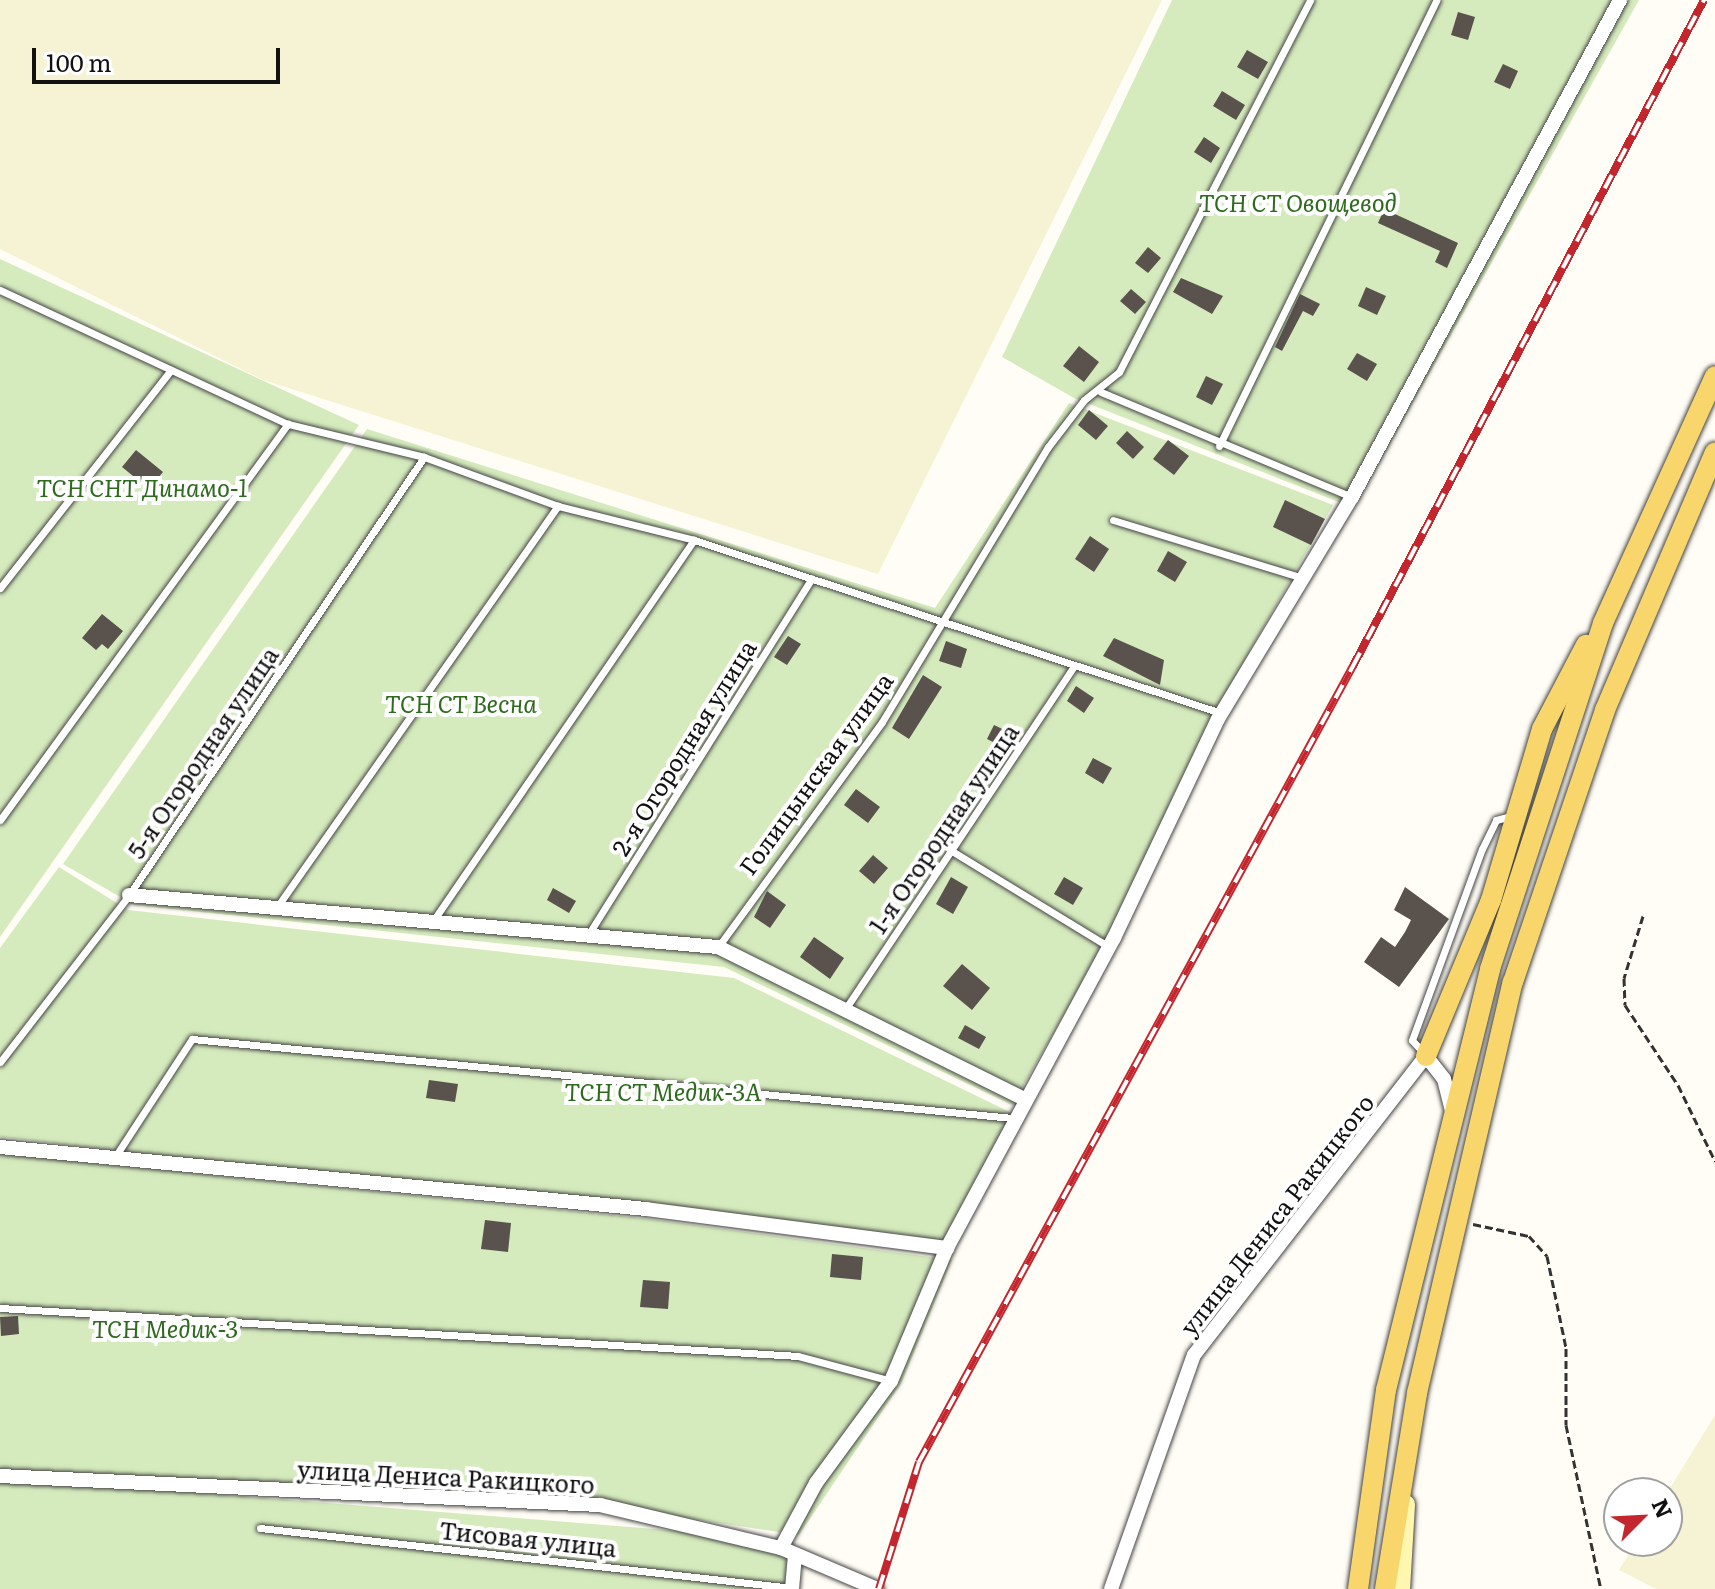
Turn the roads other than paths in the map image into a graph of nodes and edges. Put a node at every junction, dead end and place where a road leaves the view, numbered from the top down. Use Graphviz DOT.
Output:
graph roads {
  1 [pos="1310,0"];
  2 [pos="1437,0"];
  3 [pos="1620,0"];
  4 [pos="0,290"];
  5 [pos="171,370"];
  6 [pos="1715,376"];
  7 [pos="1101,392"];
  8 [pos="288,424"];
  9 [pos="1219,446"];
  10 [pos="1715,452"];
  11 [pos="424,457"];
  12 [pos="1352,497"];
  13 [pos="558,506"];
  14 [pos="1113,520"];
  15 [pos="694,540"];
  16 [pos="812,578"];
  17 [pos="1303,578"];
  18 [pos="0,588"];
  19 [pos="942,621"];
  20 [pos="1603,623"];
  21 [pos="1075,665"];
  22 [pos="1221,713"];
  23 [pos="0,820"];
  24 [pos="952,851"];
  25 [pos="129,895"];
  26 [pos="277,908"];
  27 [pos="432,923"];
  28 [pos="587,937"];
  29 [pos="718,947"];
  30 [pos="1109,947"];
  31 [pos="843,1013"];
  32 [pos="1426,1056"];
  33 [pos="0,1062"];
  34 [pos="1022,1098"];
  35 [pos="1453,1115"];
  36 [pos="1012,1118"];
  37 [pos="0,1147"];
  38 [pos="113,1159"];
  39 [pos="947,1248"];
  40 [pos="0,1308"];
  41 [pos="891,1381"];
  42 [pos="1407,1452"];
  43 [pos="0,1476"];
  44 [pos="260,1528"];
  45 [pos="781,1548"];
  46 [pos="795,1556"];
  47 [pos="792,1588"];
  48 [pos="877,1589"];
  49 [pos="1111,1589"];
  50 [pos="1358,1589"];
  51 [pos="1385,1589"];
  52 [pos="1401,1589"];
  1 -- 7 [label="lane"];
  2 -- 9 [label="lane"];
  3 -- 12 [label="street"];
  4 -- 5 [label="lane"];
  5 -- 8 [label="lane"];
  5 -- 18 [label="lane"];
  6 -- 20 [label="main road"];
  7 -- 9 [label="lane"];
  7 -- 19 [label="lane, Голицынская улица"];
  8 -- 11 [label="lane"];
  8 -- 23 [label="lane"];
  9 -- 12 [label="lane"];
  10 -- 42 [label="main road"];
  11 -- 13 [label="lane"];
  11 -- 25 [label="lane, 5-я Огородная улица"];
  12 -- 17 [label="street"];
  13 -- 15 [label="lane"];
  13 -- 26 [label="lane"];
  14 -- 17 [label="lane"];
  15 -- 16 [label="lane"];
  15 -- 27 [label="lane"];
  16 -- 19 [label="lane"];
  16 -- 28 [label="lane, 2-я Огородная улица"];
  17 -- 22 [label="street"];
  19 -- 21 [label="lane"];
  19 -- 29 [label="lane, Голицынская улица"];
  20 -- 32 [label="main road"];
  20 -- 35 [label="main road"];
  21 -- 22 [label="lane"];
  21 -- 24 [label="lane, 1-я Огородная улица"];
  22 -- 30 [label="street"];
  24 -- 30 [label="lane"];
  24 -- 31 [label="lane, 1-я Огородная улица"];
  25 -- 26 [label="street"];
  25 -- 33 [label="lane, 5-я Огородная улица"];
  26 -- 27 [label="street"];
  27 -- 28 [label="street"];
  28 -- 29 [label="street"];
  29 -- 31 [label="street"];
  30 -- 34 [label="street"];
  31 -- 34 [label="street"];
  32 -- 35 [label="street"];
  32 -- 49 [label="street, улица Дениса Ракицкого"];
  34 -- 36 [label="street"];
  35 -- 50 [label="main road"];
  36 -- 38 [label="lane"];
  36 -- 39 [label="street"];
  37 -- 38 [label="street"];
  38 -- 39 [label="street"];
  39 -- 41 [label="street"];
  40 -- 41 [label="lane"];
  41 -- 45 [label="street"];
  42 -- 51 [label="main road"];
  42 -- 52 [label="main road"];
  43 -- 45 [label="street, улица Дениса Ракицкого"];
  44 -- 47 [label="lane, Тисовая улица"];
  45 -- 46 [label="street, улица Дениса Ракицкого"];
  46 -- 47 [label="street"];
  46 -- 48 [label="street, улица Дениса Ракицкого"];
}
